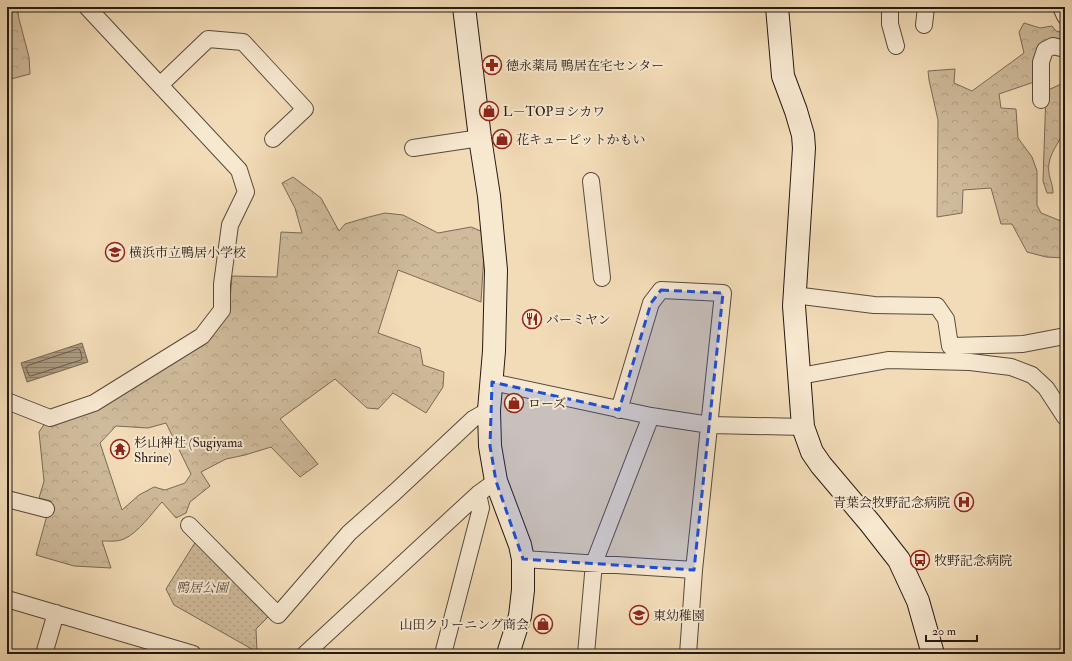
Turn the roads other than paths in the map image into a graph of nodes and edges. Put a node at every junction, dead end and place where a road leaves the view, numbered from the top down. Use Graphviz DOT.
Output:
graph roads {
  1 [pos="87,7"];
  2 [pos="464,7"];
  3 [pos="777,7"];
  4 [pos="890,7"];
  5 [pos="926,7"];
  6 [pos="1061,7"];
  7 [pos="1065,16"];
  8 [pos="924,25"];
  9 [pos="896,46"];
  10 [pos="1065,49"];
  11 [pos="160,85"];
  12 [pos="1041,100"];
  13 [pos="480,138"];
  14 [pos="273,139"];
  15 [pos="413,148"];
  16 [pos="591,181"];
  17 [pos="602,278"];
  18 [pos="794,295"];
  19 [pos="1065,336"];
  20 [pos="800,376"];
  21 [pos="492,382"];
  22 [pos="7,400"];
  23 [pos="489,410"];
  24 [pos="619,410"];
  25 [pos="651,416"];
  26 [pos="1065,417"];
  27 [pos="710,424"];
  28 [pos="803,427"];
  29 [pos="496,480"];
  30 [pos="478,494"];
  31 [pos="7,498"];
  32 [pos="46,509"];
  33 [pos="188,526"];
  34 [pos="523,559"];
  35 [pos="594,563"];
  36 [pos="694,570"];
  37 [pos="7,598"];
  38 [pos="56,613"];
  39 [pos="158,649"];
  40 [pos="44,654"];
  41 [pos="193,654"];
  42 [pos="305,654"];
  43 [pos="443,654"];
  44 [pos="508,654"];
  45 [pos="586,654"];
  46 [pos="688,654"];
  47 [pos="933,654"];
  1 -- 11 [label="street"];
  2 -- 13 [label="street"];
  3 -- 18 [label="street"];
  4 -- 9 [label="street"];
  5 -- 8 [label="street"];
  6 -- 7 [label="street"];
  10 -- 12 [label="street"];
  11 -- 14 [label="street"];
  11 -- 22 [label="street"];
  13 -- 15 [label="street"];
  13 -- 21 [label="street"];
  16 -- 17 [label="street"];
  18 -- 19 [label="street"];
  18 -- 20 [label="street"];
  20 -- 26 [label="street"];
  20 -- 28 [label="street"];
  21 -- 23 [label="street"];
  21 -- 24 [label="street"];
  23 -- 29 [label="street"];
  23 -- 33 [label="street"];
  24 -- 25 [label="street"];
  24 -- 27 [label="street"];
  25 -- 27 [label="street"];
  25 -- 35 [label="street"];
  27 -- 28 [label="street"];
  27 -- 36 [label="street"];
  28 -- 47 [label="street"];
  29 -- 30 [label="street"];
  29 -- 34 [label="street"];
  30 -- 42 [label="street"];
  30 -- 43 [label="street"];
  31 -- 32 [label="street"];
  34 -- 35 [label="street"];
  34 -- 44 [label="street"];
  35 -- 36 [label="street"];
  35 -- 45 [label="street"];
  36 -- 46 [label="street"];
  37 -- 38 [label="street"];
  38 -- 39 [label="street"];
  38 -- 40 [label="street"];
  39 -- 41 [label="street"];
}
